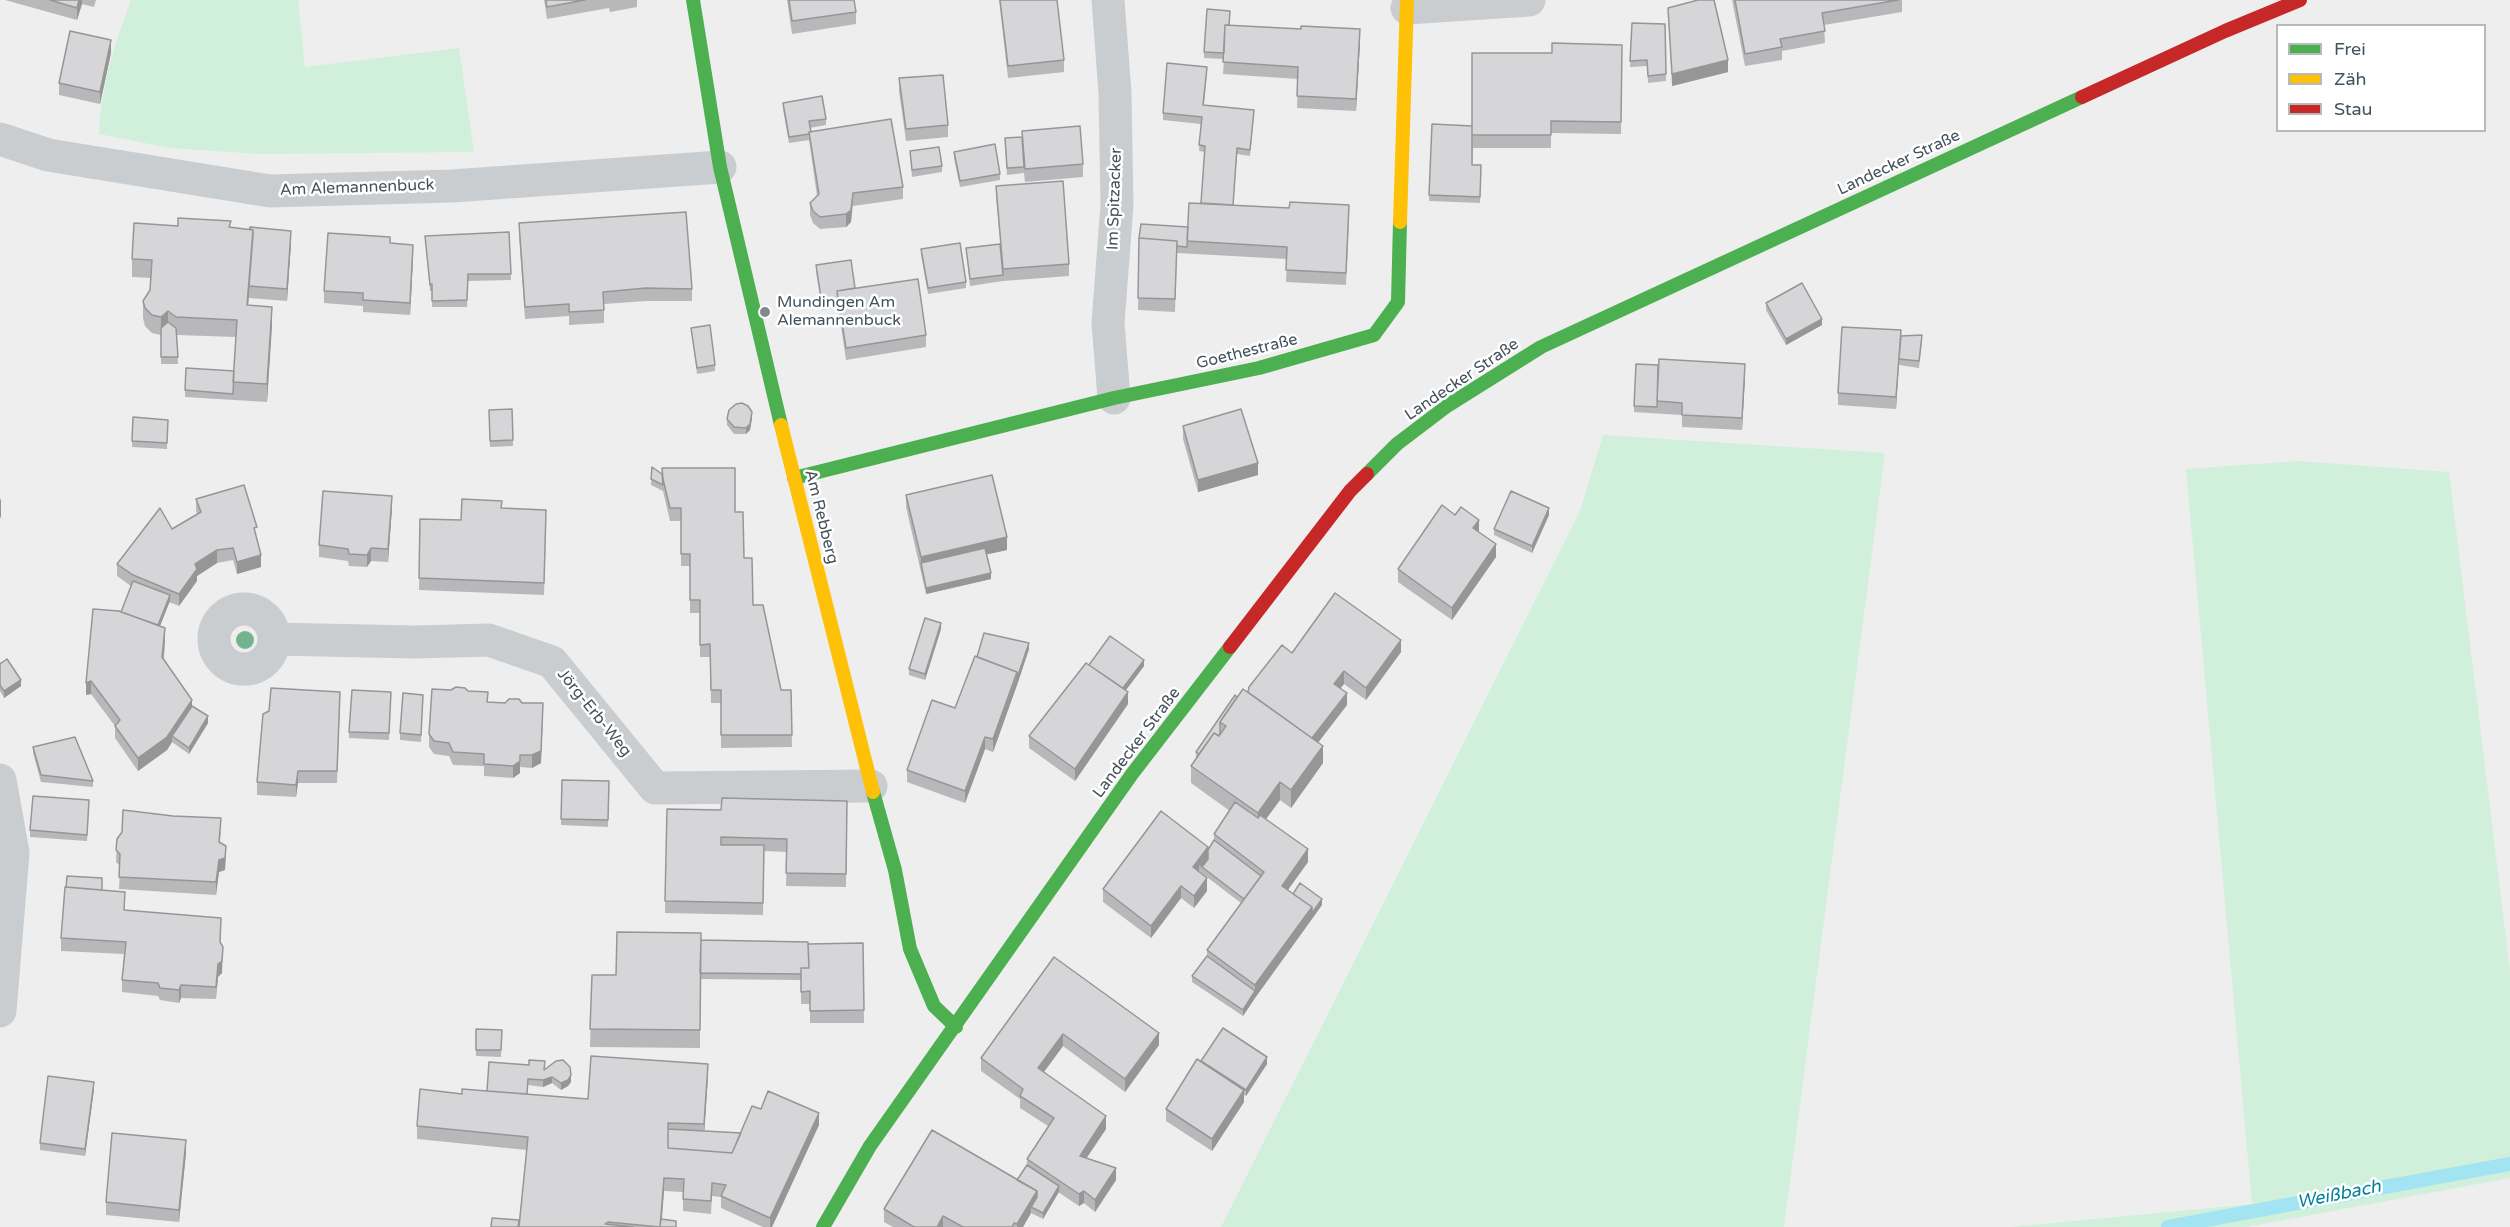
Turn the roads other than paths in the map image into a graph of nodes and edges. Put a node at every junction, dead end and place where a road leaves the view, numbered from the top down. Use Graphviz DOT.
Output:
graph roads {
  1 [pos="693,0"];
  2 [pos="1108,0"];
  3 [pos="1529,0"];
  4 [pos="2300,0"];
  5 [pos="1407,4"];
  6 [pos="0,139"];
  7 [pos="720,167"];
  8 [pos="1114,398"];
  9 [pos="794,478"];
  10 [pos="274,639"];
  11 [pos="0,780"];
  12 [pos="871,786"];
  13 [pos="0,1011"];
  14 [pos="956,1027"];
  15 [pos="823,1227"];
  1 -- 7 [label="street, Am Rebberg"];
  2 -- 8 [label="street, Im Spitzacker"];
  3 -- 5 [label="street"];
  4 -- 14 [label="street, Landecker Straße"];
  5 -- 8 [label="street, Goethestraße"];
  6 -- 7 [label="street, Am Alemannenbuck"];
  7 -- 9 [label="street, Am Rebberg"];
  8 -- 9 [label="street, Goethestraße"];
  9 -- 12 [label="street, Am Rebberg"];
  10 -- 12 [label="street, Jörg-Erb-Weg"];
  11 -- 13 [label="street"];
  12 -- 14 [label="street, Am Rebberg"];
  14 -- 15 [label="street, Landecker Straße"];
}
